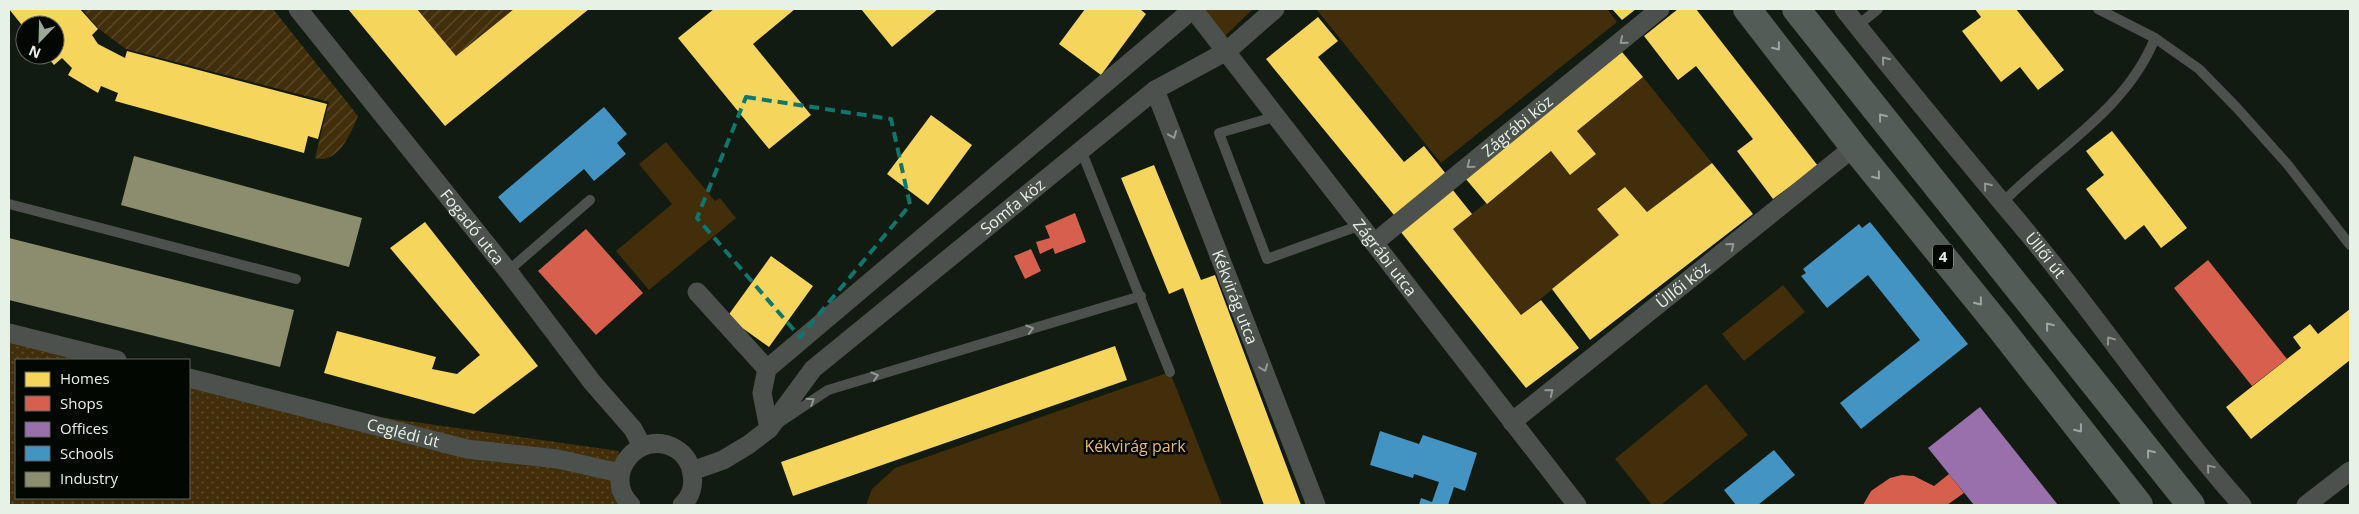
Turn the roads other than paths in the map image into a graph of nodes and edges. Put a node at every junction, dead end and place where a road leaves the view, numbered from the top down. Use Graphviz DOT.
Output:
graph roads {
  1 [pos="298,9"];
  2 [pos="1193,9"];
  3 [pos="1276,9"];
  4 [pos="1660,9"];
  5 [pos="1747,9"];
  6 [pos="1796,9"];
  7 [pos="1844,9"];
  8 [pos="1878,9"];
  9 [pos="2098,9"];
  10 [pos="1857,26"];
  11 [pos="2155,38"];
  12 [pos="1227,51"];
  13 [pos="1156,90"];
  14 [pos="1277,116"];
  15 [pos="1854,147"];
  16 [pos="1081,150"];
  17 [pos="590,200"];
  18 [pos="9,204"];
  19 [pos="2001,204"];
  20 [pos="1360,225"];
  21 [pos="1374,243"];
  22 [pos="2350,245"];
  23 [pos="508,271"];
  24 [pos="296,279"];
  25 [pos="697,292"];
  26 [pos="1141,296"];
  27 [pos="9,333"];
  28 [pos="113,359"];
  29 [pos="766,369"];
  30 [pos="1170,372"];
  31 [pos="190,378"];
  32 [pos="1512,422"];
  33 [pos="769,429"];
  34 [pos="642,446"];
  35 [pos="692,471"];
  36 [pos="2350,472"];
  37 [pos="620,473"];
  38 [pos="631,505"];
  39 [pos="682,505"];
  40 [pos="1316,505"];
  41 [pos="1577,505"];
  42 [pos="2139,505"];
  43 [pos="2191,505"];
  44 [pos="2242,505"];
  45 [pos="2306,505"];
  1 -- 23 [label="street, Fogadó utca"];
  2 -- 12 [label="street, Zágrábi utca"];
  2 -- 29 [label="street, Somfa köz"];
  3 -- 12 [label="street, Somfa köz"];
  4 -- 21 [label="street, Zágrábi köz, one-way"];
  5 -- 15 [label="main road, 4, one-way"];
  43 -- 6 [label="main road, 4, one-way"];
  7 -- 10 [label="street, Üllői út"];
  8 -- 10 [label="lane"];
  9 -- 11 [label="lane"];
  19 -- 10 [label="street, Üllői út, one-way"];
  11 -- 19 [label="lane"];
  11 -- 22 [label="lane"];
  12 -- 13 [label="street, Somfa köz"];
  12 -- 14 [label="street, Zágrábi utca"];
  13 -- 16 [label="street, Somfa köz"];
  13 -- 40 [label="street, Kékvirág utca, one-way"];
  14 -- 20 [label="street, Zágrábi utca"];
  14 -- 20 [label="lane"];
  32 -- 15 [label="street, Üllői köz, one-way"];
  15 -- 42 [label="main road, 4, one-way"];
  16 -- 26 [label="lane"];
  16 -- 33 [label="street, Somfa köz"];
  17 -- 23 [label="lane"];
  18 -- 24 [label="lane"];
  44 -- 19 [label="street, Üllői út, one-way"];
  20 -- 21 [label="street, Zágrábi utca"];
  21 -- 32 [label="street, Zágrábi utca"];
  23 -- 34 [label="street, Fogadó utca"];
  25 -- 29 [label="street"];
  26 -- 30 [label="lane"];
  33 -- 26 [label="lane, one-way"];
  27 -- 28 [label="street"];
  29 -- 33 [label="street"];
  31 -- 37 [label="street, Ceglédi út"];
  32 -- 41 [label="street, Zágrábi utca"];
  33 -- 35 [label="street, Somfa köz"];
  34 -- 35 [label="street"];
  34 -- 37 [label="street"];
  35 -- 39 [label="street"];
  36 -- 45 [label="street"];
  37 -- 38 [label="street"];
}
